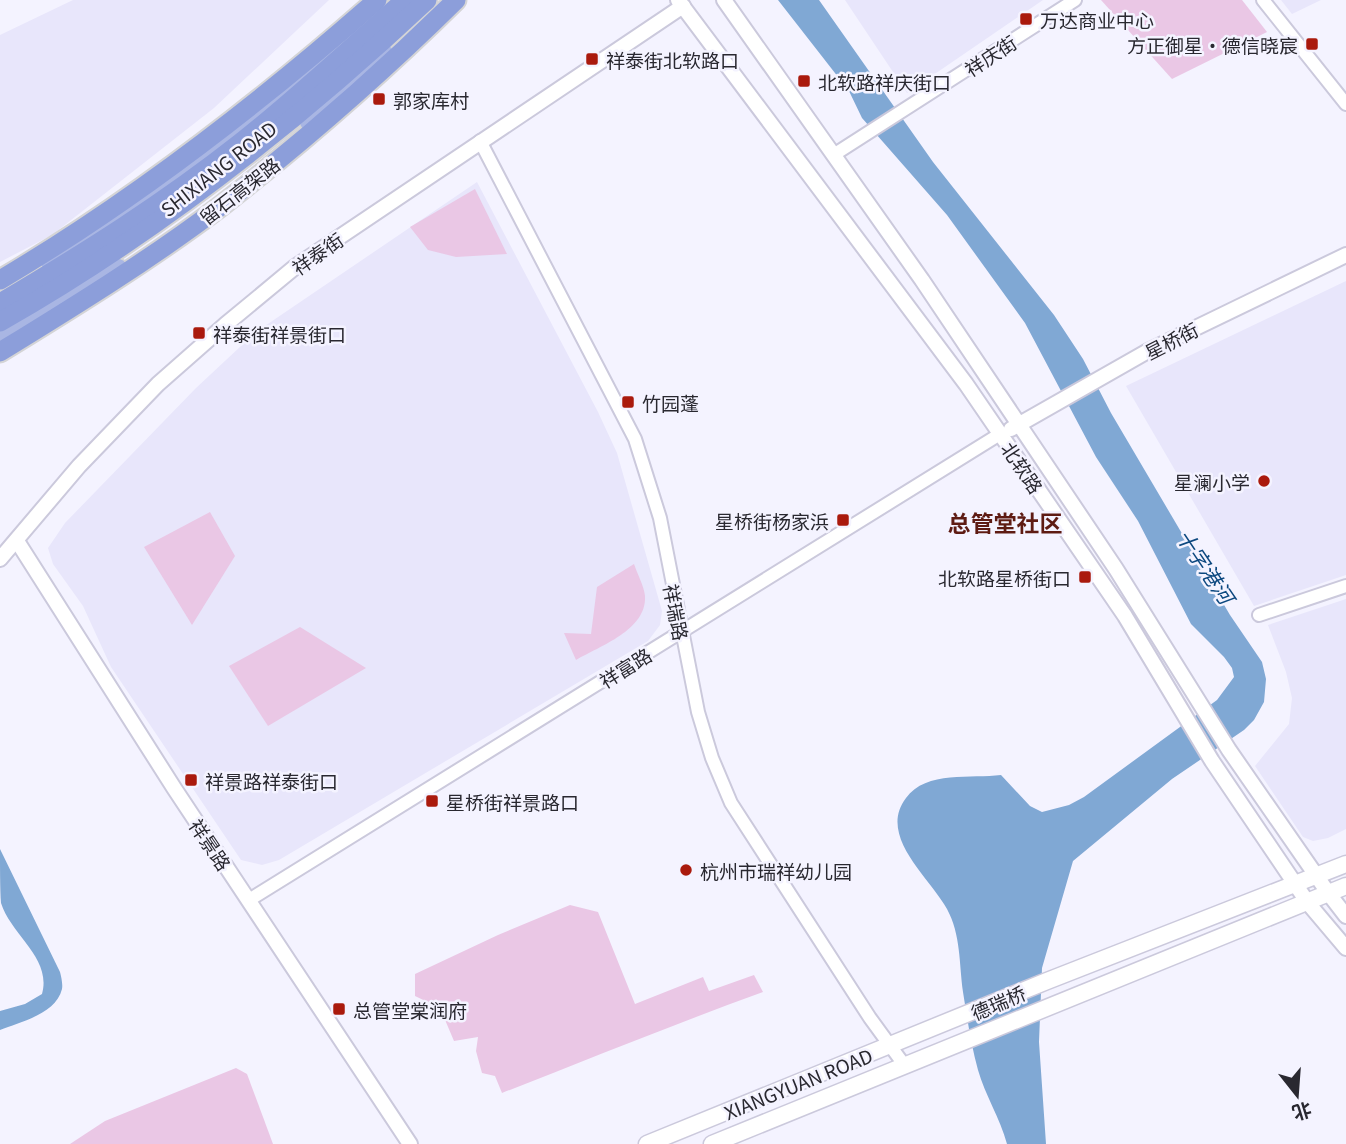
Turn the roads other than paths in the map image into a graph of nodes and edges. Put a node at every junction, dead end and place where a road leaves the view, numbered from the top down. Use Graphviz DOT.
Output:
graph roads {
  1 [pos="391,0"];
  2 [pos="405,0"];
  3 [pos="427,0"];
  4 [pos="437,0"];
  5 [pos="456,0"];
  6 [pos="724,0"];
  7 [pos="1075,0"];
  8 [pos="1263,0"];
  9 [pos="681,3"];
  10 [pos="376,21"];
  11 [pos="360,74"];
  12 [pos="1346,104"];
  13 [pos="480,141"];
  14 [pos="835,154"];
  15 [pos="1346,254"];
  16 [pos="6,297"];
  17 [pos="40,298"];
  18 [pos="0,322"];
  19 [pos="0,337"];
  20 [pos="0,352"];
  21 [pos="1018,425"];
  22 [pos="1000,434"];
  23 [pos="17,541"];
  24 [pos="0,559"];
  25 [pos="1346,586"];
  26 [pos="1259,615"];
  27 [pos="681,632"];
  28 [pos="1346,864"];
  29 [pos="1316,876"];
  30 [pos="1295,884"];
  31 [pos="1346,887"];
  32 [pos="1329,894"];
  33 [pos="249,900"];
  34 [pos="1308,903"];
  35 [pos="1346,916"];
  36 [pos="1346,948"];
  37 [pos="948,1023"];
  38 [pos="890,1046"];
  39 [pos="957,1046"];
  40 [pos="905,1066"];
  41 [pos="410,1144"];
  42 [pos="647,1144"];
  43 [pos="712,1144"];
  1 -- 10 [label="main road"];
  2 -- 10 [label="highway, 留石高架路"];
  3 -- 10 [label="highway, 留石高架路"];
  4 -- 11 [label="main road, SHIXIANG ROAD"];
  5 -- 20 [label="highway, 留石高架路"];
  6 -- 14 [label="street, 北软路"];
  7 -- 14 [label="street, 祥庆街"];
  8 -- 12 [label="street"];
  9 -- 13 [label="street, 祥泰街"];
  9 -- 22 [label="street, 北软路"];
  10 -- 16 [label="highway, 留石高架路"];
  10 -- 16 [label="highway, 留石高架路"];
  10 -- 17 [label="highway, 留石高架路"];
  11 -- 17 [label="highway"];
  11 -- 19 [label="main road, SHIXIANG ROAD"];
  13 -- 23 [label="street, 祥泰街"];
  13 -- 27 [label="street, 祥瑞路"];
  14 -- 21 [label="street, 北软路"];
  15 -- 21 [label="street, 星桥街"];
  16 -- 17 [label="highway, 留石高架路"];
  16 -- 18 [label="highway, 留石高架路"];
  21 -- 22 [label="street, 星桥街"];
  21 -- 29 [label="street, 北软路"];
  22 -- 27 [label="street, 祥富路"];
  22 -- 30 [label="street, 北软路"];
  23 -- 24 [label="street, 祥泰街"];
  23 -- 33 [label="street, 祥景路"];
  25 -- 26 [label="street"];
  27 -- 33 [label="street, 祥富路"];
  27 -- 38 [label="street, 祥瑞路"];
  28 -- 29 [label="main road"];
  29 -- 30 [label="main road"];
  29 -- 32 [label="street, 北软路"];
  30 -- 34 [label="street, 北软路"];
  30 -- 37 [label="main road, 德瑞桥"];
  31 -- 32 [label="main road"];
  32 -- 34 [label="main road"];
  32 -- 35 [label="street, 北软路"];
  33 -- 41 [label="street, 祥景路"];
  34 -- 36 [label="street, 北软路"];
  34 -- 39 [label="main road, 德瑞桥"];
  37 -- 38 [label="main road, XIANGYUAN ROAD"];
  38 -- 40 [label="street, 祥瑞路"];
  38 -- 42 [label="main road, XIANGYUAN ROAD"];
  39 -- 40 [label="main road, XIANGYUAN ROAD"];
  40 -- 43 [label="main road, XIANGYUAN ROAD"];
}
